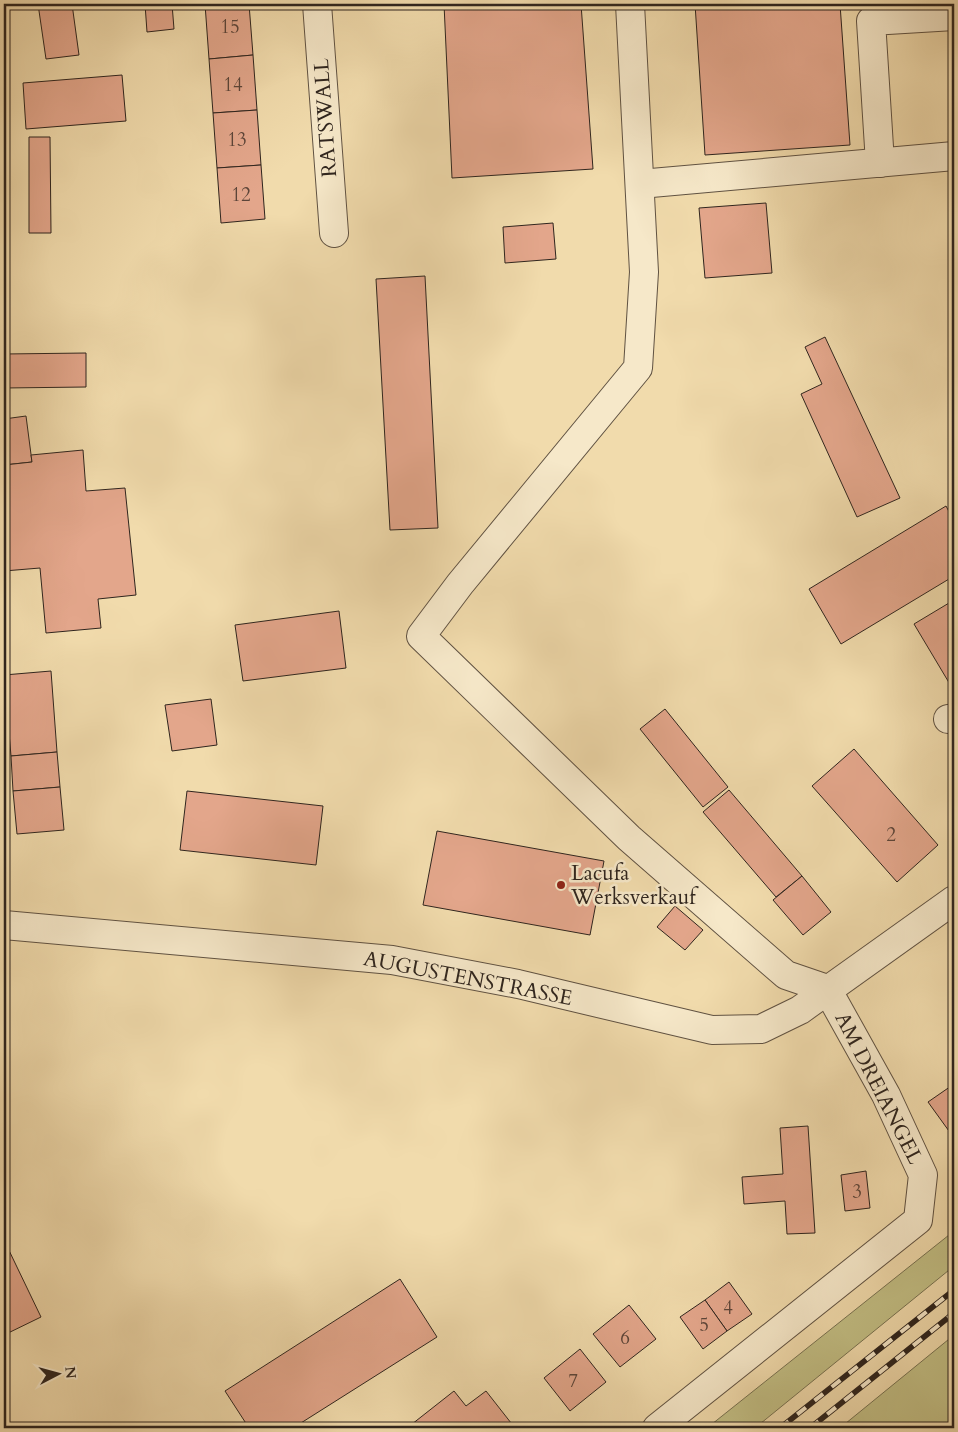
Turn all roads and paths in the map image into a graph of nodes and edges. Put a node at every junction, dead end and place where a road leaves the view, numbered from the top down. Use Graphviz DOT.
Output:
graph roads {
  1 [pos="317,4"];
  2 [pos="630,4"];
  3 [pos="954,16"];
  4 [pos="954,156"];
  5 [pos="880,163"];
  6 [pos="640,184"];
  7 [pos="334,233"];
  8 [pos="954,900"];
  9 [pos="4,925"];
  10 [pos="827,989"];
  11 [pos="657,1428"];
  1 -- 7 [label="street, RATSWALL"];
  2 -- 6 [label="street"];
  3 -- 5 [label="street"];
  4 -- 5 [label="street"];
  5 -- 6 [label="street"];
  6 -- 10 [label="street"];
  8 -- 10 [label="street, AM DREIANGEL"];
  9 -- 10 [label="street, AUGUSTENSTRASSE"];
  10 -- 11 [label="street, AM DREIANGEL"];
}
